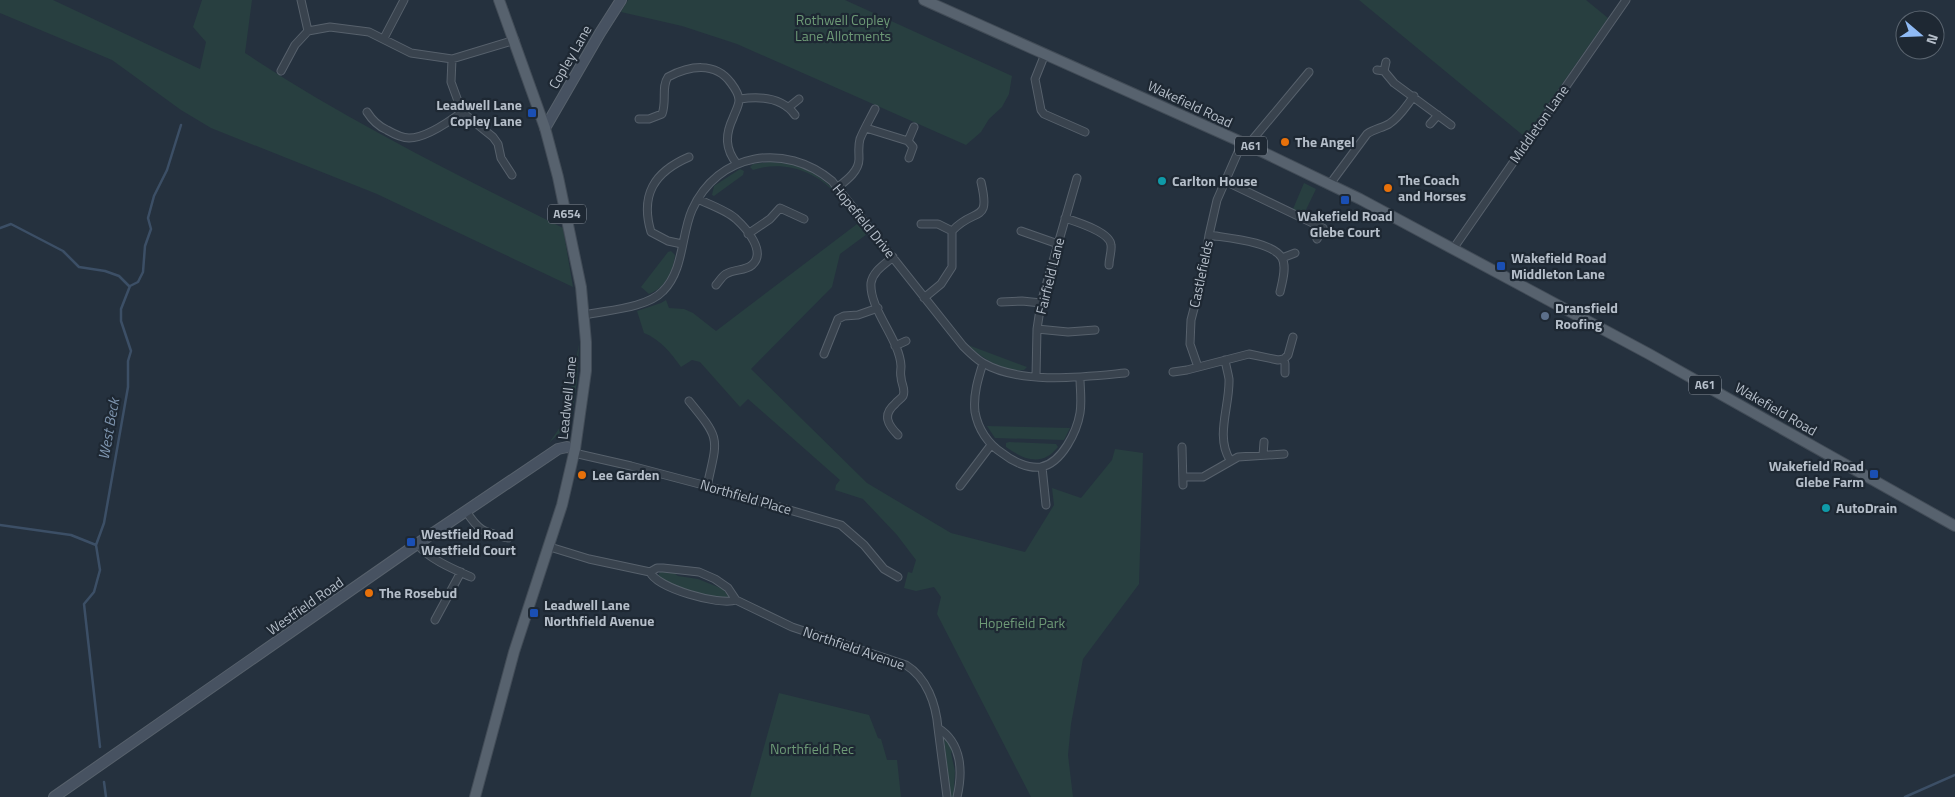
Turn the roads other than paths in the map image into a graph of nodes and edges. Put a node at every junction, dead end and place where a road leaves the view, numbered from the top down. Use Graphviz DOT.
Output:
graph roads {
  1 [pos="301,0"];
  2 [pos="404,0"];
  3 [pos="499,0"];
  4 [pos="621,0"];
  5 [pos="924,0"];
  6 [pos="1626,0"];
  7 [pos="308,31"];
  8 [pos="384,38"];
  9 [pos="515,40"];
  10 [pos="1044,54"];
  11 [pos="452,59"];
  12 [pos="1386,62"];
  13 [pos="281,71"];
  14 [pos="1309,72"];
  15 [pos="1414,96"];
  16 [pos="740,99"];
  17 [pos="799,99"];
  18 [pos="789,107"];
  19 [pos="875,109"];
  20 [pos="367,112"];
  21 [pos="462,112"];
  22 [pos="795,116"];
  23 [pos="1438,116"];
  24 [pos="639,119"];
  25 [pos="1430,124"];
  26 [pos="1451,124"];
  27 [pos="914,127"];
  28 [pos="545,128"];
  29 [pos="866,128"];
  30 [pos="1084,132"];
  31 [pos="908,141"];
  32 [pos="1245,144"];
  33 [pos="670,155"];
  34 [pos="920,155"];
  35 [pos="688,157"];
  36 [pos="676,162"];
  37 [pos="736,164"];
  38 [pos="512,175"];
  39 [pos="1077,178"];
  40 [pos="1225,181"];
  41 [pos="981,182"];
  42 [pos="1330,184"];
  43 [pos="838,187"];
  44 [pos="698,199"];
  45 [pos="1065,218"];
  46 [pos="804,219"];
  47 [pos="921,224"];
  48 [pos="952,231"];
  49 [pos="1022,231"];
  50 [pos="748,234"];
  51 [pos="1209,235"];
  52 [pos="1317,239"];
  53 [pos="682,244"];
  54 [pos="1058,244"];
  55 [pos="1453,249"];
  56 [pos="1295,253"];
  57 [pos="893,257"];
  58 [pos="1282,258"];
  59 [pos="1109,265"];
  60 [pos="716,285"];
  61 [pos="1280,292"];
  62 [pos="924,298"];
  63 [pos="1002,302"];
  64 [pos="1041,303"];
  65 [pos="878,308"];
  66 [pos="585,315"];
  67 [pos="1037,329"];
  68 [pos="1095,330"];
  69 [pos="1293,337"];
  70 [pos="906,341"];
  71 [pos="895,346"];
  72 [pos="824,354"];
  73 [pos="1284,359"];
  74 [pos="1225,360"];
  75 [pos="984,363"];
  76 [pos="1198,367"];
  77 [pos="1172,372"];
  78 [pos="1125,373"];
  79 [pos="1285,374"];
  80 [pos="1036,376"];
  81 [pos="1080,378"];
  82 [pos="689,401"];
  83 [pos="898,435"];
  84 [pos="1264,442"];
  85 [pos="991,445"];
  86 [pos="1182,447"];
  87 [pos="574,451"];
  88 [pos="1284,454"];
  89 [pos="1263,455"];
  90 [pos="1230,460"];
  91 [pos="1042,467"];
  92 [pos="707,486"];
  93 [pos="960,486"];
  94 [pos="1046,505"];
  95 [pos="466,512"];
  96 [pos="1955,526"];
  97 [pos="508,538"];
  98 [pos="417,544"];
  99 [pos="550,547"];
  100 [pos="461,572"];
  101 [pos="650,572"];
  102 [pos="471,577"];
  103 [pos="898,577"];
  104 [pos="736,600"];
  105 [pos="435,620"];
  106 [pos="938,728"];
  107 [pos="54,797"];
  108 [pos="475,797"];
  109 [pos="947,797"];
  110 [pos="957,797"];
  1 -- 7 [label="street"];
  2 -- 8 [label="street"];
  3 -- 9 [label="main road, Leadwell Lane / A654"];
  4 -- 28 [label="street, Copley Lane"];
  5 -- 10 [label="main road, A61"];
  6 -- 55 [label="street, Middleton Lane"];
  7 -- 8 [label="street"];
  7 -- 13 [label="street"];
  8 -- 11 [label="street"];
  9 -- 11 [label="street"];
  9 -- 28 [label="main road, Leadwell Lane / A654"];
  10 -- 30 [label="street"];
  10 -- 32 [label="main road, Wakefield Road / A61"];
  11 -- 21 [label="street"];
  12 -- 15 [label="street"];
  14 -- 32 [label="street, Castlefields"];
  15 -- 23 [label="street"];
  15 -- 42 [label="street"];
  16 -- 18 [label="street"];
  16 -- 24 [label="street"];
  16 -- 37 [label="street"];
  17 -- 18 [label="street"];
  18 -- 22 [label="street"];
  19 -- 29 [label="street"];
  20 -- 21 [label="street"];
  21 -- 38 [label="street"];
  23 -- 25 [label="street"];
  23 -- 26 [label="street"];
  27 -- 31 [label="street"];
  28 -- 66 [label="main road, Leadwell Lane / A654"];
  29 -- 31 [label="street"];
  29 -- 43 [label="street"];
  31 -- 34 [label="street"];
  32 -- 40 [label="street, Castlefields"];
  32 -- 42 [label="main road, Wakefield Road / A61"];
  33 -- 36 [label="street"];
  35 -- 36 [label="street"];
  36 -- 53 [label="street"];
  37 -- 43 [label="street, Hopefield Drive"];
  37 -- 44 [label="street, Hopefield Drive"];
  39 -- 45 [label="street, Fairfield Lane"];
  40 -- 51 [label="street, Castlefields"];
  40 -- 52 [label="street"];
  41 -- 48 [label="street"];
  42 -- 55 [label="main road, Wakefield Road / A61"];
  43 -- 57 [label="street, Hopefield Drive"];
  44 -- 50 [label="street"];
  44 -- 53 [label="street, Hopefield Drive"];
  45 -- 54 [label="street, Fairfield Lane"];
  45 -- 59 [label="street"];
  46 -- 50 [label="street"];
  47 -- 48 [label="street"];
  48 -- 62 [label="street"];
  49 -- 54 [label="street"];
  50 -- 60 [label="street"];
  51 -- 58 [label="street"];
  51 -- 76 [label="street, Castlefields"];
  53 -- 66 [label="street, Hopefield Drive"];
  54 -- 64 [label="street, Fairfield Lane"];
  55 -- 96 [label="main road, Wakefield Road / A61"];
  56 -- 58 [label="street"];
  57 -- 62 [label="street, Hopefield Drive"];
  57 -- 65 [label="street"];
  58 -- 61 [label="street"];
  62 -- 75 [label="street, Hopefield Drive"];
  63 -- 64 [label="street"];
  64 -- 67 [label="street, Fairfield Lane"];
  65 -- 71 [label="street"];
  65 -- 72 [label="street"];
  66 -- 87 [label="main road, Leadwell Lane / A654"];
  67 -- 68 [label="street"];
  67 -- 80 [label="street, Fairfield Lane"];
  69 -- 73 [label="street"];
  70 -- 71 [label="street"];
  71 -- 83 [label="street"];
  73 -- 74 [label="street"];
  73 -- 79 [label="street"];
  74 -- 76 [label="street"];
  74 -- 90 [label="street"];
  75 -- 80 [label="street, Hopefield Drive"];
  75 -- 85 [label="street"];
  76 -- 77 [label="street"];
  78 -- 81 [label="street, Hopefield Drive"];
  80 -- 81 [label="street, Hopefield Drive"];
  81 -- 91 [label="street"];
  82 -- 92 [label="street"];
  84 -- 89 [label="street"];
  85 -- 91 [label="street"];
  85 -- 93 [label="street"];
  86 -- 90 [label="street"];
  87 -- 92 [label="street, Northfield Place"];
  87 -- 95 [label="street, Westfield Road"];
  87 -- 99 [label="main road, Leadwell Lane / A654"];
  88 -- 89 [label="street"];
  89 -- 90 [label="street"];
  91 -- 94 [label="street"];
  92 -- 103 [label="street, Northfield Place"];
  95 -- 97 [label="street"];
  95 -- 98 [label="street, Westfield Road"];
  98 -- 100 [label="street"];
  98 -- 107 [label="street, Westfield Road"];
  99 -- 101 [label="street, Northfield Avenue"];
  99 -- 108 [label="main road, Leadwell Lane / A654"];
  100 -- 102 [label="street"];
  100 -- 105 [label="street"];
  101 -- 104 [label="street, Northfield Avenue"];
  101 -- 104 [label="street, Northfield Avenue"];
  104 -- 106 [label="street, Northfield Avenue"];
  106 -- 109 [label="street, Northfield Avenue"];
  106 -- 110 [label="street, Northfield Avenue"];
}
